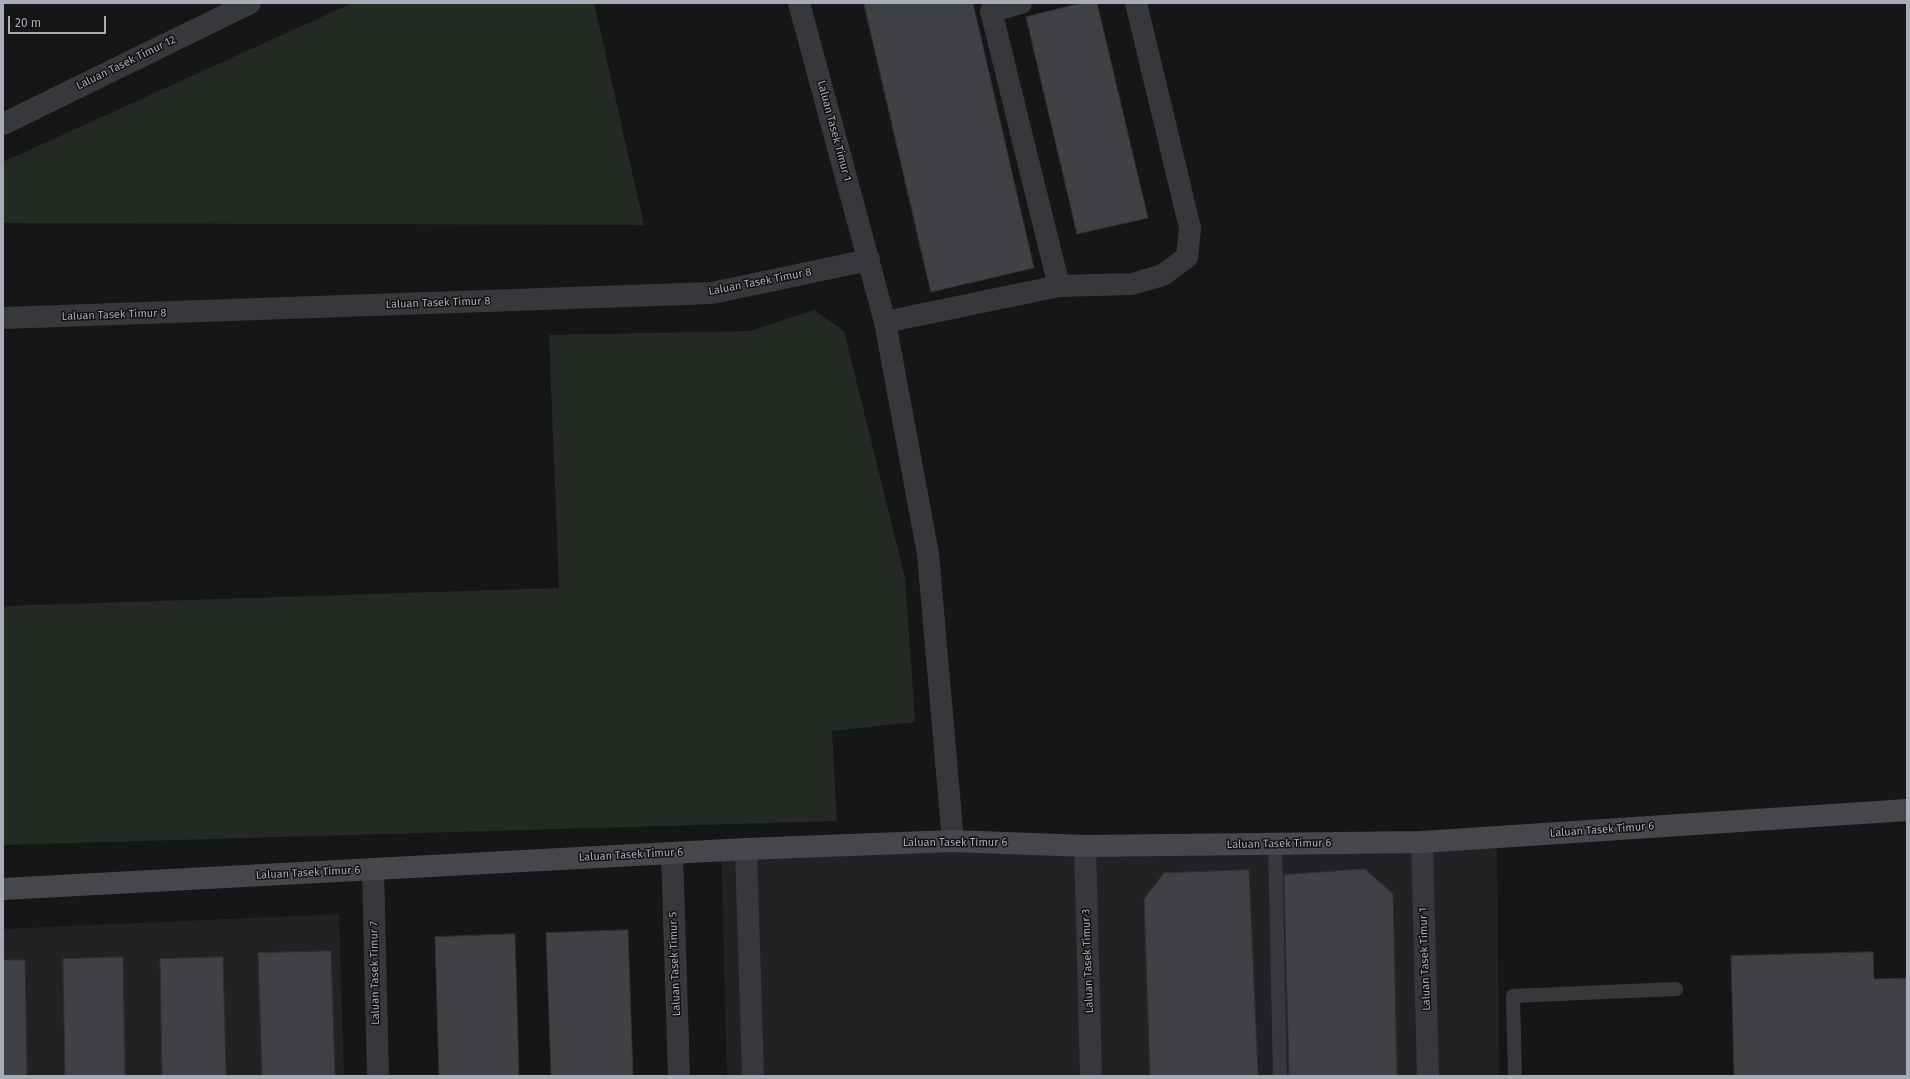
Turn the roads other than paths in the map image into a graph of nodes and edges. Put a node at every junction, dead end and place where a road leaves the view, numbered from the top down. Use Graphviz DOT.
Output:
graph roads {
  1 [pos="250,3"];
  2 [pos="799,3"];
  3 [pos="1021,3"];
  4 [pos="1136,3"];
  5 [pos="3,124"];
  6 [pos="869,260"];
  7 [pos="1059,286"];
  8 [pos="3,318"];
  9 [pos="885,322"];
  10 [pos="1907,810"];
  11 [pos="953,841"];
  12 [pos="1422,842"];
  13 [pos="1275,844"];
  14 [pos="1085,846"];
  15 [pos="746,849"];
  16 [pos="672,853"];
  17 [pos="373,869"];
  18 [pos="3,889"];
  19 [pos="1676,988"];
  20 [pos="378,1076"];
  21 [pos="679,1076"];
  22 [pos="753,1076"];
  23 [pos="1092,1076"];
  24 [pos="1280,1076"];
  25 [pos="1428,1076"];
  26 [pos="1515,1076"];
  1 -- 5 [label="street, Laluan Tasek Timur 12"];
  2 -- 6 [label="street, Laluan Tasek Timur 1"];
  3 -- 7 [label="street"];
  4 -- 7 [label="street"];
  6 -- 8 [label="street, Laluan Tasek Timur 8"];
  6 -- 9 [label="street, Laluan Tasek Timur 1"];
  7 -- 9 [label="street"];
  9 -- 11 [label="street, Laluan Tasek Timur 1"];
  10 -- 12 [label="street, Laluan Tasek Timur 6"];
  11 -- 14 [label="street, Laluan Tasek Timur 6"];
  11 -- 15 [label="street, Laluan Tasek Timur 6"];
  12 -- 13 [label="street, Laluan Tasek Timur 6"];
  12 -- 25 [label="street, Laluan Tasek Timur 1"];
  13 -- 14 [label="street, Laluan Tasek Timur 6"];
  13 -- 24 [label="lane"];
  14 -- 23 [label="street, Laluan Tasek Timur 3"];
  15 -- 16 [label="street, Laluan Tasek Timur 6"];
  15 -- 22 [label="street"];
  16 -- 17 [label="street, Laluan Tasek Timur 6"];
  16 -- 21 [label="street, Laluan Tasek Timur 5"];
  17 -- 18 [label="street, Laluan Tasek Timur 6"];
  17 -- 20 [label="street, Laluan Tasek Timur 7"];
  19 -- 26 [label="lane"];
}
